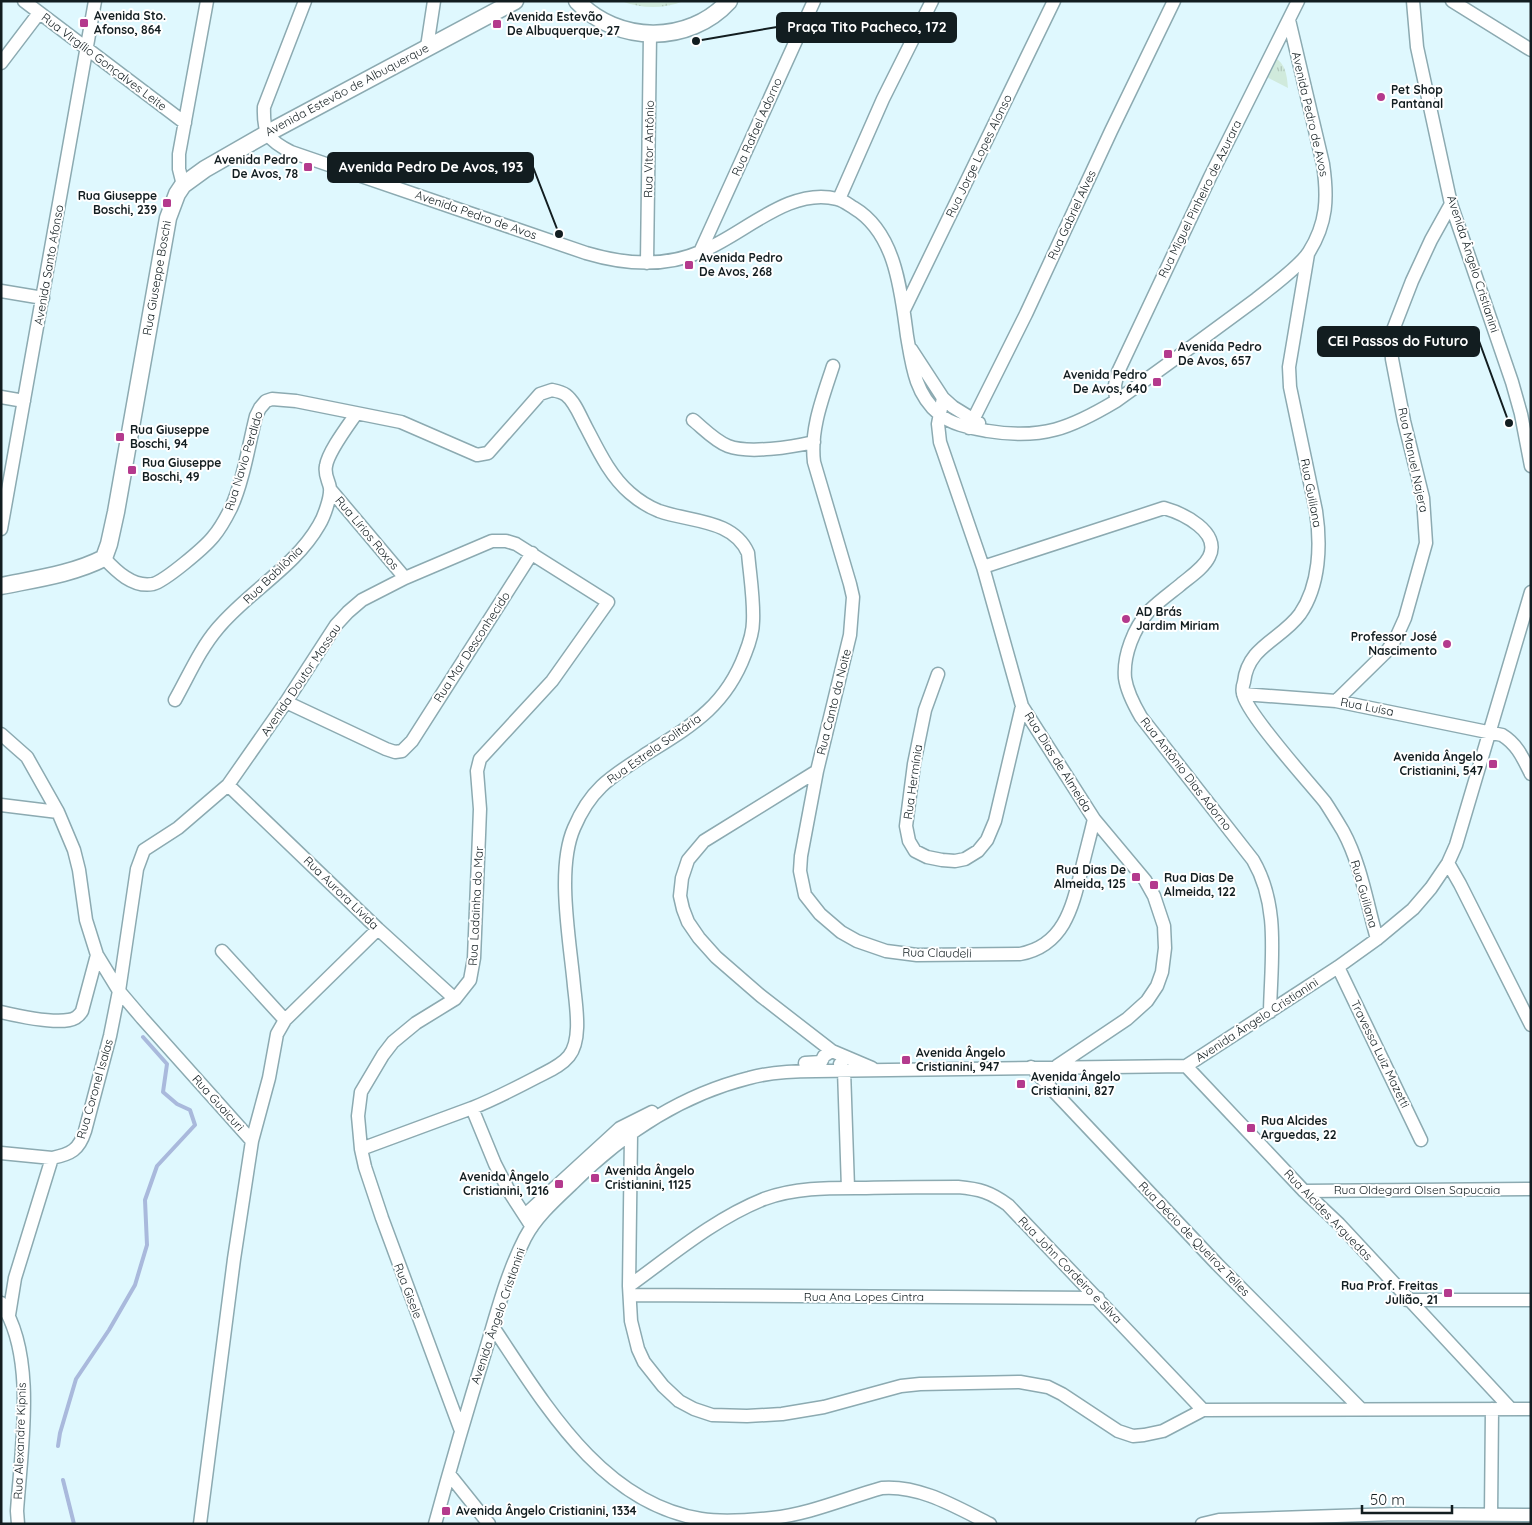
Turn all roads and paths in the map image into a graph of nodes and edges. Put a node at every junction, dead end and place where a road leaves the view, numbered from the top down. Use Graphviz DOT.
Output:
graph roads {
  1 [pos="24,1"];
  2 [pos="95,1"];
  3 [pos="206,1"];
  4 [pos="305,1"];
  5 [pos="434,1"];
  6 [pos="515,1"];
  7 [pos="577,1"];
  8 [pos="729,1"];
  9 [pos="814,1"];
  10 [pos="932,1"];
  11 [pos="1054,1"];
  12 [pos="1174,1"];
  13 [pos="1298,1"];
  14 [pos="1413,1"];
  15 [pos="1452,1"];
  16 [pos="39,13"];
  17 [pos="1288,20"];
  18 [pos="650,34"];
  19 [pos="427,47"];
  20 [pos="86,48"];
  21 [pos="1531,50"];
  22 [pos="1,63"];
  23 [pos="185,122"];
  24 [pos="266,134"];
  25 [pos="183,185"];
  26 [pos="839,199"];
  27 [pos="1451,204"];
  28 [pos="700,252"];
  29 [pos="1308,254"];
  30 [pos="647,263"];
  31 [pos="1,291"];
  32 [pos="43,298"];
  33 [pos="904,310"];
  34 [pos="909,347"];
  35 [pos="833,366"];
  36 [pos="1,397"];
  37 [pos="943,398"];
  38 [pos="24,401"];
  39 [pos="1116,401"];
  40 [pos="356,414"];
  41 [pos="940,414"];
  42 [pos="693,420"];
  43 [pos="971,423"];
  44 [pos="814,442"];
  45 [pos="1531,466"];
  46 [pos="330,489"];
  47 [pos="1,529"];
  48 [pos="532,553"];
  49 [pos="104,558"];
  50 [pos="983,568"];
  51 [pos="405,578"];
  52 [pos="1,586"];
  53 [pos="1531,592"];
  54 [pos="608,602"];
  55 [pos="938,674"];
  56 [pos="1242,694"];
  57 [pos="175,700"];
  58 [pos="1336,701"];
  59 [pos="286,702"];
  60 [pos="1022,706"];
  61 [pos="1490,731"];
  62 [pos="1,734"];
  63 [pos="817,771"];
  64 [pos="1531,774"];
  65 [pos="228,785"];
  66 [pos="1,804"];
  67 [pos="58,812"];
  68 [pos="1094,819"];
  69 [pos="1448,863"];
  70 [pos="378,929"];
  71 [pos="1377,940"];
  72 [pos="222,950"];
  73 [pos="97,955"];
  74 [pos="1338,967"];
  75 [pos="119,991"];
  76 [pos="456,999"];
  77 [pos="1,1012"];
  78 [pos="1270,1012"];
  79 [pos="285,1020"];
  80 [pos="1531,1024"];
  81 [pos="832,1051"];
  82 [pos="1057,1066"];
  83 [pos="1186,1066"];
  84 [pos="1031,1067"];
  85 [pos="844,1070"];
  86 [pos="878,1070"];
  87 [pos="472,1108"];
  88 [pos="631,1134"];
  89 [pos="1421,1140"];
  90 [pos="252,1141"];
  91 [pos="362,1149"];
  92 [pos="1,1153"];
  93 [pos="52,1158"];
  94 [pos="848,1188"];
  95 [pos="1531,1189"];
  96 [pos="1304,1191"];
  97 [pos="525,1215"];
  98 [pos="532,1227"];
  99 [pos="630,1291"];
  100 [pos="1098,1298"];
  101 [pos="1408,1300"];
  102 [pos="1531,1300"];
  103 [pos="1,1303"];
  104 [pos="9,1315"];
  105 [pos="493,1327"];
  106 [pos="1361,1408"];
  107 [pos="1492,1409"];
  108 [pos="1510,1409"];
  109 [pos="1531,1409"];
  110 [pos="1203,1410"];
  111 [pos="461,1431"];
  112 [pos="449,1474"];
  113 [pos="1491,1515"];
  114 [pos="1531,1515"];
  115 [pos="18,1524"];
  116 [pos="200,1524"];
  117 [pos="435,1524"];
  118 [pos="489,1524"];
  119 [pos="990,1524"];
  120 [pos="1202,1524"];
  1 -- 16 [label="street, Rua Virgílio Gonçalves Leite"];
  2 -- 20 [label="street, Avenida Santo Afonso"];
  3 -- 23 [label="street"];
  4 -- 24 [label="street"];
  5 -- 19 [label="street"];
  6 -- 19 [label="main road, Avenida Estevão de Albuquerque"];
  7 -- 18 [label="main road"];
  8 -- 18 [label="main road"];
  9 -- 28 [label="street, Rua Rafael Adorno"];
  10 -- 26 [label="street"];
  11 -- 33 [label="street, Rua Jorge Lopes Alonso"];
  12 -- 43 [label="street, Rua Gabriel Alves"];
  13 -- 17 [label="street, Rua Miguel Pinheiro de Azurara"];
  14 -- 27 [label="street, Avenida Ângelo Cristianini"];
  15 -- 21 [label="street"];
  16 -- 20 [label="street, Rua Virgílio Gonçalves Leite"];
  16 -- 22 [label="street"];
  17 -- 29 [label="street, Avenida Pedro de Avos"];
  17 -- 39 [label="street, Rua Miguel Pinheiro de Azurara"];
  18 -- 30 [label="street, Rua Vitor Antônio"];
  19 -- 24 [label="main road, Avenida Estevão de Albuquerque"];
  20 -- 23 [label="street, Rua Virgílio Gonçalves Leite"];
  20 -- 32 [label="street, Avenida Santo Afonso"];
  23 -- 25 [label="street"];
  24 -- 25 [label="main road, Avenida Estevão de Albuquerque"];
  24 -- 30 [label="street, Avenida Pedro de Avos"];
  25 -- 49 [label="main road, Rua Giuseppe Boschi"];
  26 -- 28 [label="street, Avenida Pedro de Avos"];
  26 -- 33 [label="street, Avenida Pedro de Avos"];
  27 -- 45 [label="street, Avenida Ângelo Cristianini"];
  27 -- 58 [label="street, Rua Manuel Najera"];
  28 -- 30 [label="street, Avenida Pedro de Avos"];
  29 -- 39 [label="street, Avenida Pedro de Avos"];
  29 -- 56 [label="street, Rua Guiliana"];
  31 -- 32 [label="street"];
  32 -- 38 [label="street, Avenida Santo Afonso"];
  33 -- 34 [label="street, Avenida Pedro de Avos"];
  34 -- 37 [label="street, Avenida Pedro de Avos"];
  34 -- 41 [label="street, Avenida Pedro de Avos"];
  35 -- 44 [label="street, Rua Canto da Noite"];
  36 -- 38 [label="street"];
  37 -- 41 [label="street, Rua Dias de Almeida"];
  37 -- 43 [label="street, Avenida Pedro de Avos"];
  38 -- 47 [label="street, Avenida Santo Afonso"];
  39 -- 43 [label="street, Avenida Pedro de Avos"];
  40 -- 46 [label="street, Rua Babilônia"];
  40 -- 49 [label="street, Rua Navio Perdido"];
  40 -- 87 [label="street, Rua Estrela Solitária"];
  41 -- 43 [label="street, Avenida Pedro de Avos"];
  41 -- 50 [label="street, Rua Dias de Almeida"];
  42 -- 44 [label="street"];
  44 -- 63 [label="street, Rua Canto da Noite"];
  46 -- 51 [label="street, Rua Lírios Roxos"];
  46 -- 57 [label="street, Rua Babilônia"];
  48 -- 51 [label="street, Avenida Doutor Massau"];
  48 -- 54 [label="street, Avenida Doutor Massau"];
  48 -- 59 [label="street, Rua Mar Desconhecido"];
  49 -- 52 [label="main road"];
  50 -- 60 [label="street, Rua Dias de Almeida"];
  50 -- 78 [label="street, Rua Antônio Dias Adorno"];
  51 -- 59 [label="street, Avenida Doutor Massau"];
  53 -- 61 [label="street, Avenida Ângelo Cristianini"];
  54 -- 76 [label="street, Rua Ladainha do Mar"];
  55 -- 60 [label="street, Rua Hermínia"];
  56 -- 58 [label="street, Rua Luísa"];
  56 -- 71 [label="street, Rua Guiliana"];
  58 -- 61 [label="street, Rua Luísa"];
  59 -- 65 [label="street, Avenida Doutor Massau"];
  60 -- 68 [label="street, Rua Dias de Almeida"];
  61 -- 64 [label="street, Rua Luísa"];
  61 -- 69 [label="street, Avenida Ângelo Cristianini"];
  62 -- 67 [label="street, Rua Guaicuri"];
  63 -- 68 [label="street, Rua Claudeli"];
  63 -- 81 [label="street, Rua Canto da Noite"];
  65 -- 70 [label="street, Rua Aurora Lívida"];
  65 -- 75 [label="street, Avenida Doutor Massau"];
  66 -- 67 [label="street"];
  67 -- 73 [label="street, Rua Guaicuri"];
  68 -- 82 [label="street, Rua Dias de Almeida"];
  69 -- 71 [label="street, Avenida Ângelo Cristianini"];
  69 -- 80 [label="street"];
  70 -- 76 [label="street, Rua Aurora Lívida"];
  70 -- 79 [label="street"];
  71 -- 74 [label="street, Avenida Ângelo Cristianini"];
  72 -- 79 [label="street"];
  73 -- 75 [label="street, Rua Guaicuri"];
  73 -- 77 [label="street"];
  74 -- 78 [label="street, Avenida Ângelo Cristianini"];
  74 -- 89 [label="street, Travessa Luiz Mazetti"];
  75 -- 90 [label="street, Rua Guaicuri"];
  75 -- 93 [label="street, Rua Coronel Isaías"];
  76 -- 91 [label="street, Rua Ladainha do Mar"];
  78 -- 83 [label="street, Avenida Ângelo Cristianini"];
  79 -- 90 [label="street"];
  81 -- 85 [label="street, Rua Canto da Noite"];
  81 -- 86 [label="street, Rua Canto da Noite"];
  81 -- 97 [label="street"];
  82 -- 83 [label="street, Avenida Ângelo Cristianini"];
  82 -- 84 [label="street, Avenida Ângelo Cristianini"];
  83 -- 96 [label="street, Rua Alcides Arguedas"];
  84 -- 86 [label="street, Avenida Ângelo Cristianini"];
  84 -- 106 [label="street, Rua Décio de Queiroz Telles"];
  85 -- 86 [label="street, Avenida Ângelo Cristianini"];
  85 -- 88 [label="street, Avenida Ângelo Cristianini"];
  85 -- 94 [label="street"];
  87 -- 91 [label="street"];
  87 -- 97 [label="street"];
  88 -- 98 [label="street, Avenida Ângelo Cristianini"];
  88 -- 99 [label="street"];
  90 -- 116 [label="street, Rua Guaicuri"];
  91 -- 111 [label="street, Rua Gisele"];
  92 -- 93 [label="street"];
  93 -- 104 [label="street"];
  94 -- 99 [label="street, Rua John Cordeiro e Silva"];
  94 -- 100 [label="street, Rua John Cordeiro e Silva"];
  95 -- 96 [label="street, Rua Oldegard Olsen Sapucaia"];
  96 -- 101 [label="street, Rua Alcides Arguedas"];
  97 -- 98 [label="street"];
  98 -- 105 [label="street, Avenida Ângelo Cristianini"];
  99 -- 100 [label="street, Rua Ana Lopes Cintra"];
  99 -- 110 [label="street"];
  100 -- 110 [label="street, Rua John Cordeiro e Silva"];
  101 -- 102 [label="street"];
  101 -- 108 [label="street, Rua Alcides Arguedas"];
  103 -- 104 [label="street, Rua Alexandre Kipnis"];
  104 -- 115 [label="street, Rua Alexandre Kipnis"];
  105 -- 111 [label="street, Avenida Ângelo Cristianini"];
  105 -- 119 [label="street"];
  106 -- 107 [label="street"];
  106 -- 110 [label="street"];
  107 -- 108 [label="street"];
  107 -- 113 [label="street"];
  108 -- 109 [label="street"];
  111 -- 112 [label="street, Avenida Ângelo Cristianini"];
  112 -- 117 [label="street, Avenida Ângelo Cristianini"];
  112 -- 118 [label="street"];
  113 -- 114 [label="street"];
  113 -- 120 [label="street"];
}
